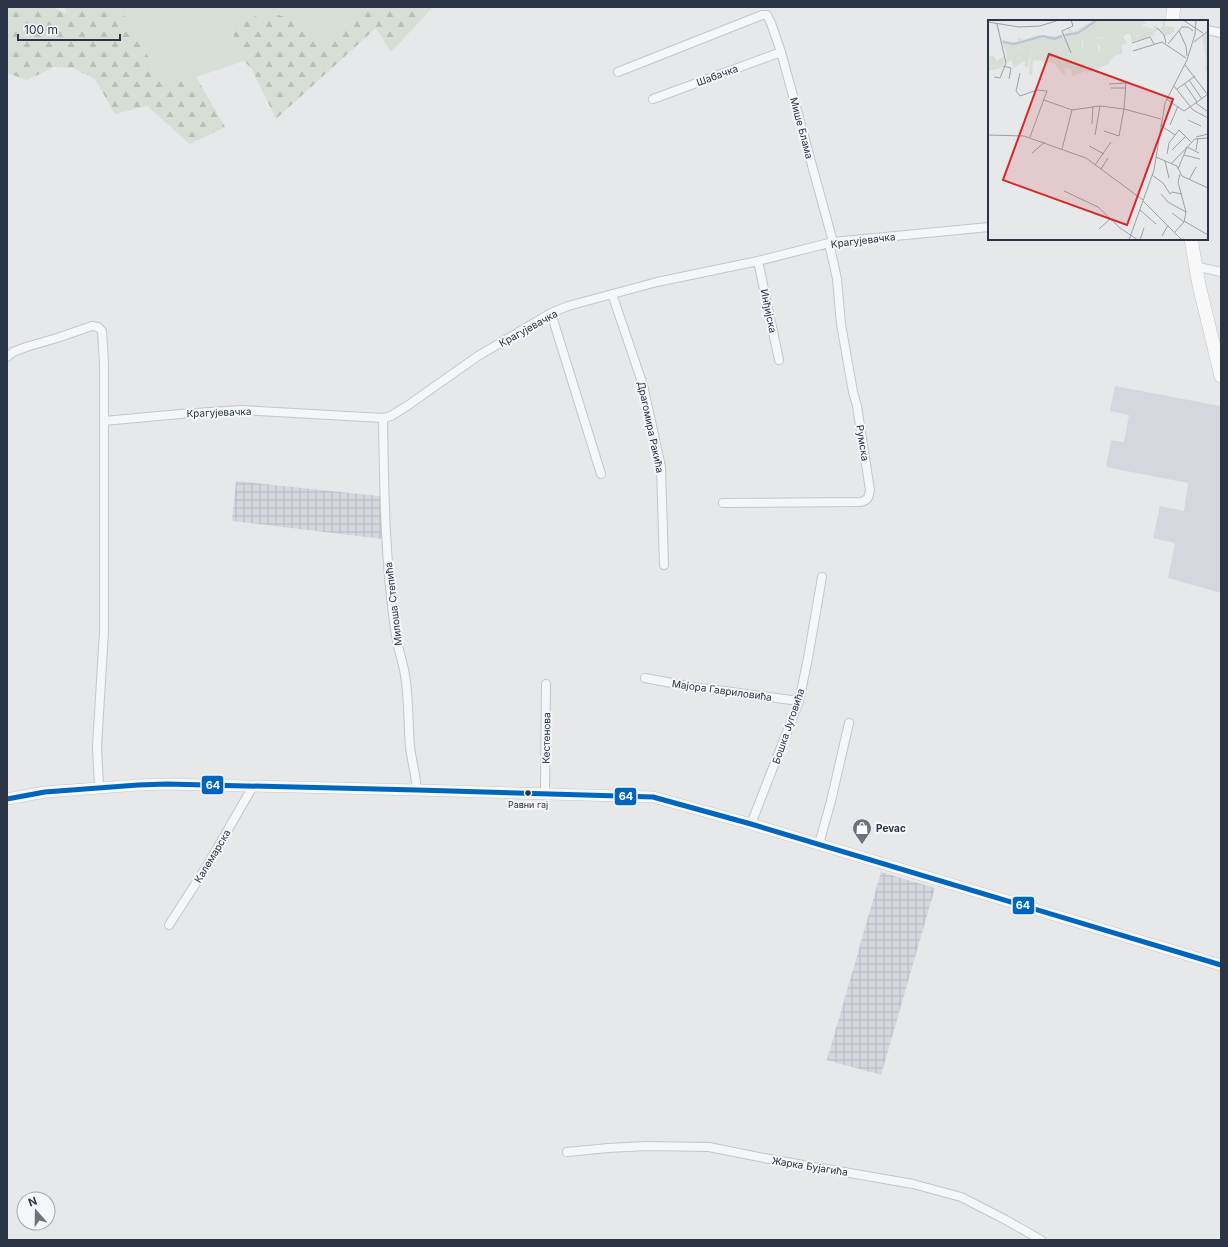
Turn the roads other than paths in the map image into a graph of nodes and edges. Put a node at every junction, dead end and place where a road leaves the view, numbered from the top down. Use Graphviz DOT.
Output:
graph roads {
  1 [pos="1174,7"];
  2 [pos="1172,20"];
  3 [pos="1208,30"];
  4 [pos="1221,33"];
  5 [pos="781,52"];
  6 [pos="618,72"];
  7 [pos="653,99"];
  8 [pos="988,227"];
  9 [pos="1191,240"];
  10 [pos="831,243"];
  11 [pos="758,261"];
  12 [pos="1195,266"];
  13 [pos="1221,272"];
  14 [pos="612,294"];
  15 [pos="551,313"];
  16 [pos="7,357"];
  17 [pos="779,360"];
  18 [pos="1221,376"];
  19 [pos="383,418"];
  20 [pos="104,421"];
  21 [pos="601,474"];
  22 [pos="723,503"];
  23 [pos="664,565"];
  24 [pos="822,577"];
  25 [pos="645,678"];
  26 [pos="546,684"];
  27 [pos="799,701"];
  28 [pos="849,723"];
  29 [pos="252,786"];
  30 [pos="98,788"];
  31 [pos="417,790"];
  32 [pos="545,793"];
  33 [pos="7,799"];
  34 [pos="752,824"];
  35 [pos="819,844"];
  36 [pos="169,925"];
  37 [pos="1221,965"];
  38 [pos="567,1152"];
  39 [pos="1041,1240"];
  1 -- 2 [label="main road"];
  3 -- 4 [label="street"];
  5 -- 6 [label="street, Мише Блама"];
  5 -- 7 [label="street, Шабачка"];
  5 -- 10 [label="street, Мише Блама"];
  8 -- 10 [label="street, Крагујевачка"];
  9 -- 12 [label="main road"];
  10 -- 11 [label="street, Крагујевачка"];
  10 -- 22 [label="street, Румска"];
  11 -- 14 [label="street, Крагујевачка"];
  11 -- 17 [label="street, Инђијска"];
  12 -- 13 [label="street"];
  12 -- 18 [label="main road"];
  14 -- 15 [label="street, Крагујевачка"];
  14 -- 23 [label="street, Драгомира Ракића"];
  15 -- 19 [label="street, Крагујевачка"];
  15 -- 21 [label="street"];
  16 -- 20 [label="street"];
  19 -- 20 [label="street, Крагујевачка"];
  19 -- 31 [label="street, Милоша Степића"];
  20 -- 30 [label="street"];
  24 -- 27 [label="street, Бошка Југовића"];
  25 -- 27 [label="street, Мајора Гавриловића"];
  26 -- 32 [label="street, Кестенова"];
  27 -- 34 [label="street, Бошка Југовића"];
  28 -- 35 [label="street"];
  29 -- 30 [label="street"];
  29 -- 31 [label="street"];
  29 -- 36 [label="street, Калемарска"];
  30 -- 33 [label="street"];
  31 -- 32 [label="street"];
  32 -- 34 [label="street"];
  34 -- 35 [label="street"];
  35 -- 37 [label="street"];
  38 -- 39 [label="street, Жарка Бујагића"];
}
